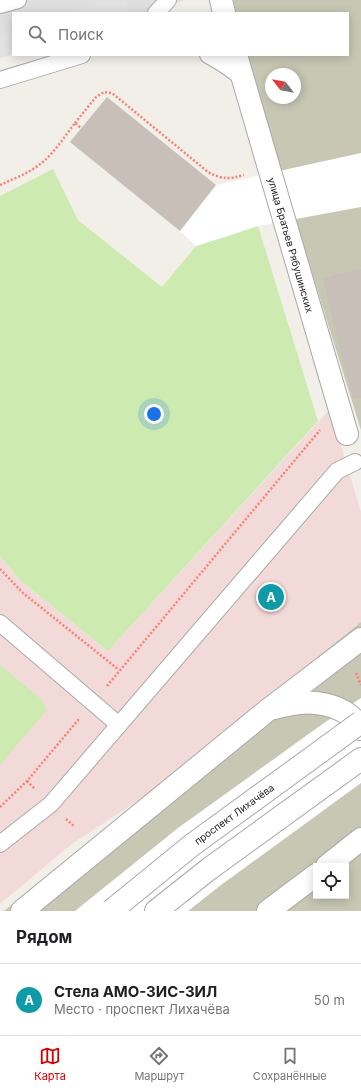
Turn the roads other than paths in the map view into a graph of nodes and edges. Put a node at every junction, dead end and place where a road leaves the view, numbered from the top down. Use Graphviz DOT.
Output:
graph roads {
  1 [pos="18,0"];
  2 [pos="168,0"];
  3 [pos="221,0"];
  4 [pos="0,6"];
  5 [pos="157,12"];
  6 [pos="224,12"];
  7 [pos="79,56"];
  8 [pos="210,56"];
  9 [pos="236,56"];
  10 [pos="243,79"];
  11 [pos="0,80"];
  12 [pos="347,434"];
  13 [pos="355,462"];
  14 [pos="0,623"];
  15 [pos="361,639"];
  16 [pos="268,710"];
  17 [pos="361,722"];
  18 [pos="119,725"];
  19 [pos="361,729"];
  20 [pos="361,759"];
  21 [pos="361,830"];
  22 [pos="0,844"];
  23 [pos="356,845"];
  24 [pos="332,863"];
  25 [pos="313,877"];
  26 [pos="22,911"];
  27 [pos="111,911"];
  28 [pos="156,911"];
  29 [pos="268,911"];
  1 -- 4 [label="lane"];
  2 -- 5 [label="lane"];
  3 -- 6 [label="street"];
  7 -- 11 [label="lane"];
  8 -- 10 [label="lane"];
  9 -- 10 [label="street, улица Братьев Рябушинских"];
  10 -- 12 [label="street, улица Братьев Рябушинских"];
  13 -- 18 [label="lane"];
  14 -- 18 [label="lane"];
  15 -- 16 [label="street"];
  16 -- 19 [label="street"];
  16 -- 26 [label="street"];
  17 -- 27 [label="street, проспект Лихачёва, bridge"];
  18 -- 22 [label="lane"];
  20 -- 28 [label="street"];
  21 -- 23 [label="street"];
  23 -- 24 [label="street"];
  25 -- 29 [label="street"];
}
